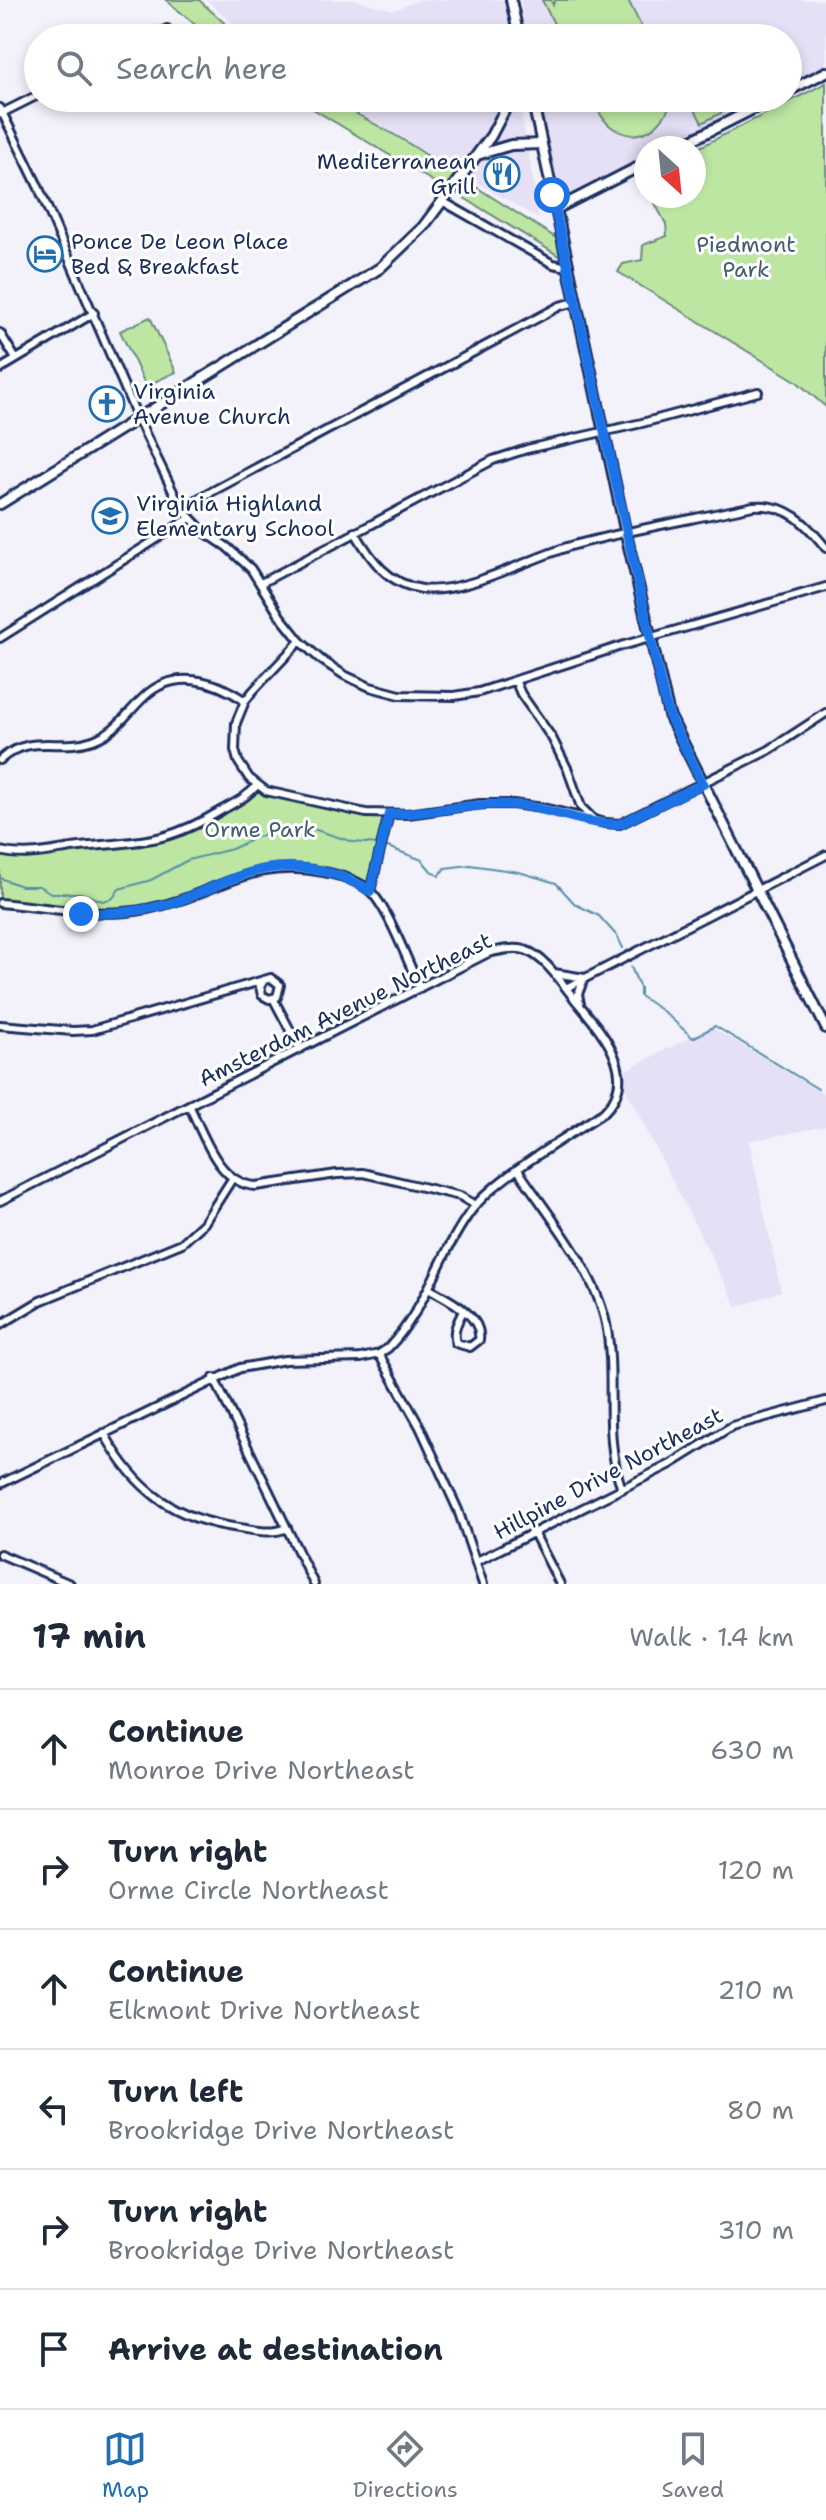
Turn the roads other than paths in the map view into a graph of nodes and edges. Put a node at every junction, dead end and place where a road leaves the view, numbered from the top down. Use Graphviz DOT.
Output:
graph roads {
  1 [pos="511,0"];
  2 [pos="516,24"];
  3 [pos="826,72"];
  4 [pos="802,84"];
  5 [pos="24,101"];
  6 [pos="1,112"];
  7 [pos="505,112"];
  8 [pos="535,112"];
  9 [pos="747,112"];
  10 [pos="700,136"];
  11 [pos="542,144"];
  12 [pos="477,155"];
  13 [pos="634,169"];
  14 [pos="442,201"];
  15 [pos="556,209"];
  16 [pos="568,267"];
  17 [pos="576,302"];
  18 [pos="94,313"];
  19 [pos="0,333"];
  20 [pos="16,359"];
  21 [pos="0,369"];
  22 [pos="758,392"];
  23 [pos="138,419"];
  24 [pos="604,431"];
  25 [pos="0,504"];
  26 [pos="181,508"];
  27 [pos="190,518"];
  28 [pos="355,532"];
  29 [pos="626,534"];
  30 [pos="826,548"];
  31 [pos="261,583"];
  32 [pos="826,587"];
  33 [pos="0,638"];
  34 [pos="650,638"];
  35 [pos="300,641"];
  36 [pos="515,680"];
  37 [pos="245,701"];
  38 [pos="826,713"];
  39 [pos="0,760"];
  40 [pos="703,784"];
  41 [pos="257,785"];
  42 [pos="389,814"];
  43 [pos="596,821"];
  44 [pos="0,851"];
  45 [pos="826,855"];
  46 [pos="757,890"];
  47 [pos="370,891"];
  48 [pos="0,903"];
  49 [pos="553,973"];
  50 [pos="585,978"];
  51 [pos="264,980"];
  52 [pos="420,988"];
  53 [pos="566,988"];
  54 [pos="273,998"];
  55 [pos="581,1007"];
  56 [pos="0,1025"];
  57 [pos="826,1028"];
  58 [pos="300,1049"];
  59 [pos="189,1105"];
  60 [pos="518,1170"];
  61 [pos="232,1179"];
  62 [pos="0,1201"];
  63 [pos="475,1205"];
  64 [pos="430,1289"];
  65 [pos="463,1311"];
  66 [pos="0,1325"];
  67 [pos="379,1354"];
  68 [pos="214,1378"];
  69 [pos="826,1401"];
  70 [pos="104,1433"];
  71 [pos="0,1484"];
  72 [pos="622,1489"];
  73 [pos="287,1528"];
  74 [pos="534,1533"];
  75 [pos="0,1554"];
  76 [pos="477,1561"];
  77 [pos="70,1584"];
  78 [pos="314,1584"];
  79 [pos="483,1584"];
  80 [pos="560,1584"];
  1 -- 2 [label="main road"];
  3 -- 4 [label="main road"];
  5 -- 6 [label="street"];
  6 -- 18 [label="street"];
  7 -- 12 [label="main road"];
  8 -- 11 [label="main road"];
  9 -- 10 [label="main road"];
  11 -- 12 [label="main road"];
  11 -- 15 [label="main road"];
  12 -- 14 [label="main road"];
  13 -- 15 [label="main road"];
  14 -- 16 [label="street"];
  14 -- 23 [label="main road"];
  15 -- 16 [label="main road"];
  16 -- 17 [label="main road"];
  17 -- 24 [label="main road"];
  17 -- 26 [label="street"];
  18 -- 20 [label="street"];
  18 -- 23 [label="street"];
  19 -- 20 [label="street"];
  20 -- 21 [label="street"];
  22 -- 24 [label="street"];
  23 -- 25 [label="main road"];
  23 -- 26 [label="street"];
  24 -- 28 [label="street"];
  24 -- 29 [label="main road"];
  26 -- 27 [label="street"];
  27 -- 31 [label="street"];
  27 -- 33 [label="street"];
  28 -- 29 [label="street"];
  28 -- 31 [label="street"];
  29 -- 30 [label="street"];
  29 -- 34 [label="main road"];
  31 -- 35 [label="street"];
  32 -- 34 [label="street"];
  34 -- 36 [label="street"];
  34 -- 40 [label="main road"];
  35 -- 36 [label="street"];
  35 -- 37 [label="street"];
  36 -- 43 [label="street"];
  37 -- 39 [label="street"];
  37 -- 41 [label="street"];
  38 -- 40 [label="street"];
  40 -- 43 [label="street"];
  40 -- 46 [label="main road"];
  41 -- 42 [label="street"];
  41 -- 44 [label="street"];
  42 -- 43 [label="street"];
  42 -- 47 [label="street"];
  45 -- 46 [label="street"];
  46 -- 50 [label="street"];
  46 -- 57 [label="main road"];
  47 -- 48 [label="street"];
  47 -- 52 [label="street"];
  49 -- 50 [label="street"];
  49 -- 52 [label="street, Amsterdam Avenue Northeast"];
  49 -- 53 [label="street, Amsterdam Avenue Northeast"];
  50 -- 53 [label="street"];
  50 -- 55 [label="street"];
  51 -- 54 [label="street"];
  51 -- 54 [label="street"];
  51 -- 56 [label="street"];
  52 -- 58 [label="street, Amsterdam Avenue Northeast"];
  53 -- 55 [label="street, Amsterdam Avenue Northeast"];
  54 -- 58 [label="street"];
  55 -- 60 [label="street, Amsterdam Avenue Northeast"];
  58 -- 59 [label="street, Amsterdam Avenue Northeast"];
  59 -- 61 [label="street"];
  59 -- 62 [label="street, Amsterdam Avenue Northeast"];
  60 -- 63 [label="street"];
  60 -- 72 [label="street"];
  61 -- 63 [label="street"];
  61 -- 66 [label="street"];
  63 -- 64 [label="street"];
  64 -- 65 [label="street"];
  64 -- 67 [label="street"];
  65 -- 65 [label="street"];
  67 -- 68 [label="street"];
  67 -- 76 [label="street"];
  68 -- 70 [label="street"];
  68 -- 73 [label="street"];
  69 -- 72 [label="street, Hillpine Drive Northeast"];
  70 -- 71 [label="street"];
  70 -- 73 [label="street"];
  72 -- 74 [label="street, Hillpine Drive Northeast"];
  73 -- 78 [label="street"];
  74 -- 76 [label="street, Hillpine Drive Northeast"];
  74 -- 80 [label="street"];
  75 -- 77 [label="street"];
  76 -- 79 [label="street, Hillpine Drive Northeast"];
}
